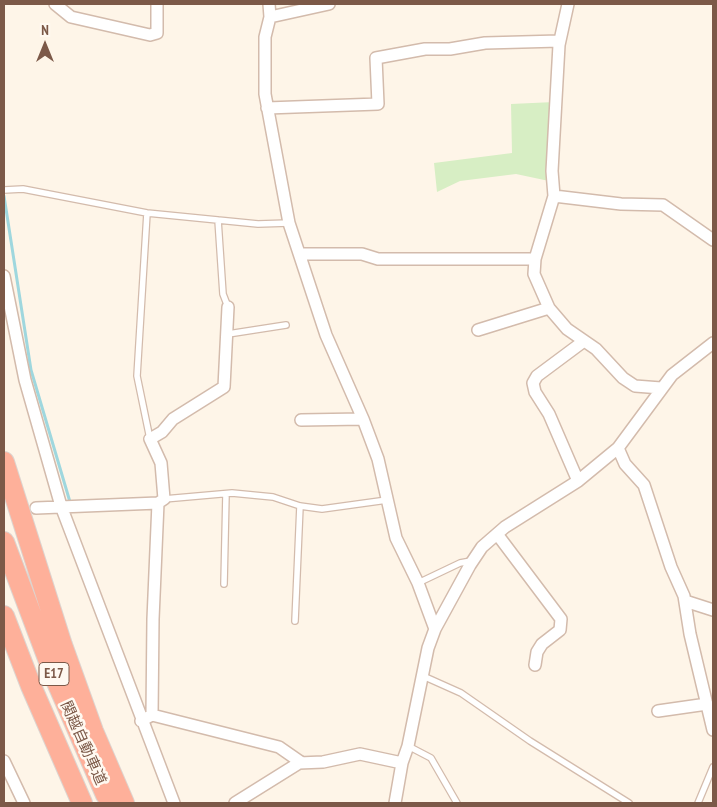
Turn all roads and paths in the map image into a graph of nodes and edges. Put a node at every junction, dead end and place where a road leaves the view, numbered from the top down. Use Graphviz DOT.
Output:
graph roads {
  1 [pos="55,4"];
  2 [pos="157,4"];
  3 [pos="269,4"];
  4 [pos="329,4"];
  5 [pos="568,4"];
  6 [pos="270,17"];
  7 [pos="559,41"];
  8 [pos="268,108"];
  9 [pos="6,190"];
  10 [pos="554,196"];
  11 [pos="147,214"];
  12 [pos="218,220"];
  13 [pos="289,222"];
  14 [pos="713,240"];
  15 [pos="300,254"];
  16 [pos="535,259"];
  17 [pos="4,276"];
  18 [pos="228,307"];
  19 [pos="549,308"];
  20 [pos="286,325"];
  21 [pos="478,330"];
  22 [pos="228,334"];
  23 [pos="584,341"];
  24 [pos="711,351"];
  25 [pos="661,388"];
  26 [pos="363,419"];
  27 [pos="301,420"];
  28 [pos="150,439"];
  29 [pos="618,448"];
  30 [pos="4,462"];
  31 [pos="578,482"];
  32 [pos="226,494"];
  33 [pos="387,500"];
  34 [pos="161,501"];
  35 [pos="61,506"];
  36 [pos="300,506"];
  37 [pos="36,508"];
  38 [pos="497,534"];
  39 [pos="4,542"];
  40 [pos="473,560"];
  41 [pos="418,583"];
  42 [pos="224,584"];
  43 [pos="685,601"];
  44 [pos="713,610"];
  45 [pos="4,616"];
  46 [pos="295,621"];
  47 [pos="435,630"];
  48 [pos="4,644"];
  49 [pos="535,665"];
  50 [pos="423,676"];
  51 [pos="709,708"];
  52 [pos="658,711"];
  53 [pos="152,715"];
  54 [pos="141,722"];
  55 [pos="713,730"];
  56 [pos="408,746"];
  57 [pos="4,761"];
  58 [pos="302,763"];
  59 [pos="402,763"];
  60 [pos="713,767"];
  61 [pos="24,803"];
  62 [pos="75,803"];
  63 [pos="82,803"];
  64 [pos="110,803"];
  65 [pos="124,803"];
  66 [pos="174,803"];
  67 [pos="235,803"];
  68 [pos="395,803"];
  69 [pos="457,803"];
  70 [pos="629,803"];
  71 [pos="698,803"];
  1 -- 2 [label="street"];
  3 -- 6 [label="street"];
  4 -- 6 [label="street"];
  5 -- 7 [label="street"];
  6 -- 8 [label="street"];
  7 -- 8 [label="street"];
  7 -- 10 [label="street"];
  8 -- 13 [label="street"];
  9 -- 11 [label="lane"];
  10 -- 14 [label="street"];
  10 -- 16 [label="street"];
  11 -- 12 [label="lane"];
  11 -- 28 [label="lane"];
  12 -- 13 [label="lane"];
  12 -- 18 [label="lane"];
  13 -- 15 [label="street"];
  15 -- 16 [label="street"];
  15 -- 26 [label="street"];
  16 -- 19 [label="street"];
  17 -- 35 [label="street"];
  18 -- 22 [label="street"];
  19 -- 21 [label="street"];
  19 -- 23 [label="street"];
  20 -- 22 [label="lane"];
  22 -- 28 [label="street"];
  23 -- 25 [label="street"];
  23 -- 31 [label="street"];
  24 -- 25 [label="street"];
  25 -- 29 [label="street"];
  26 -- 27 [label="street"];
  26 -- 33 [label="street"];
  28 -- 34 [label="street"];
  29 -- 31 [label="street"];
  29 -- 43 [label="street"];
  30 -- 65 [label="highway"];
  31 -- 38 [label="street"];
  32 -- 34 [label="lane"];
  32 -- 36 [label="lane"];
  32 -- 42 [label="lane"];
  33 -- 36 [label="lane"];
  33 -- 41 [label="street"];
  34 -- 35 [label="street"];
  34 -- 53 [label="street"];
  35 -- 37 [label="street"];
  35 -- 54 [label="street"];
  36 -- 46 [label="lane"];
  38 -- 40 [label="street"];
  38 -- 49 [label="street"];
  39 -- 64 [label="highway, 関越自動車道 / E17"];
  40 -- 41 [label="lane"];
  40 -- 47 [label="street"];
  41 -- 47 [label="street"];
  43 -- 44 [label="street"];
  43 -- 51 [label="street"];
  45 -- 63 [label="highway, 関越自動車道 / E17"];
  47 -- 50 [label="street"];
  48 -- 62 [label="highway"];
  50 -- 56 [label="street"];
  50 -- 70 [label="lane"];
  51 -- 52 [label="street"];
  51 -- 55 [label="street"];
  53 -- 54 [label="street"];
  53 -- 58 [label="street"];
  54 -- 66 [label="street"];
  56 -- 59 [label="street"];
  56 -- 69 [label="lane"];
  57 -- 61 [label="street"];
  58 -- 59 [label="street"];
  58 -- 67 [label="street"];
  59 -- 68 [label="street"];
  60 -- 71 [label="lane"];
}
